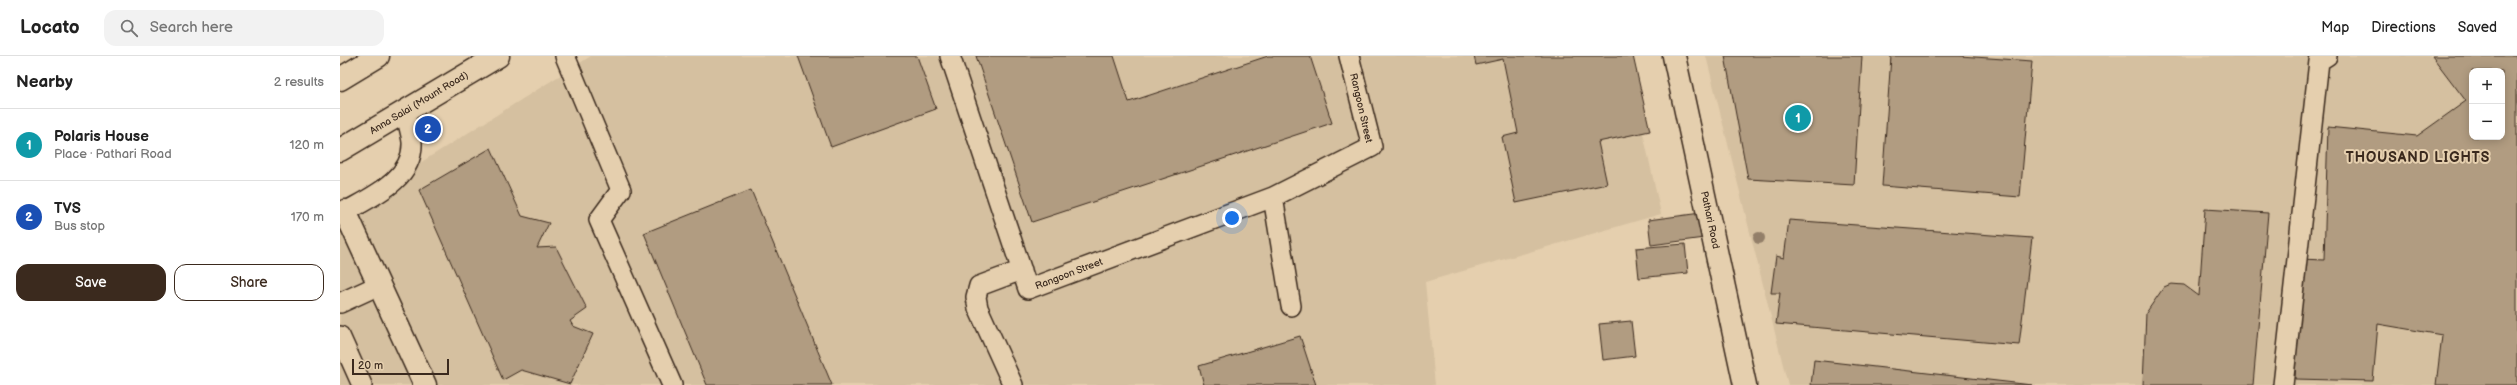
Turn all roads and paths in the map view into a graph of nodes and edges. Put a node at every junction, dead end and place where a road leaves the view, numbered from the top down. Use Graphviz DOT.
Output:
graph roads {
  1 [pos="378,56"];
  2 [pos="498,56"];
  3 [pos="565,56"];
  4 [pos="950,56"];
  5 [pos="1349,56"];
  6 [pos="1674,56"];
  7 [pos="2327,56"];
  8 [pos="340,79"];
  9 [pos="405,111"];
  10 [pos="340,150"];
  11 [pos="1273,197"];
  12 [pos="343,213"];
  13 [pos="1022,270"];
  14 [pos="379,285"];
  15 [pos="340,303"];
  16 [pos="1290,306"];
  17 [pos="340,336"];
  18 [pos="362,385"];
  19 [pos="425,385"];
  20 [pos="672,385"];
  21 [pos="1013,385"];
  22 [pos="1745,385"];
  23 [pos="2283,385"];
  1 -- 8 [label="street"];
  2 -- 9 [label="street, Anna Salai (Mount Road)"];
  3 -- 20 [label="lane"];
  4 -- 13 [label="lane, Rangoon Street"];
  5 -- 11 [label="lane, Rangoon Street"];
  6 -- 22 [label="street, Pathari Road"];
  7 -- 23 [label="lane"];
  9 -- 10 [label="street, Anna Salai (Mount Road)"];
  9 -- 12 [label="lane"];
  11 -- 13 [label="lane, Rangoon Street"];
  11 -- 16 [label="lane"];
  12 -- 14 [label="street"];
  13 -- 21 [label="lane"];
  14 -- 15 [label="lane"];
  14 -- 19 [label="street"];
  17 -- 18 [label="lane"];
}
